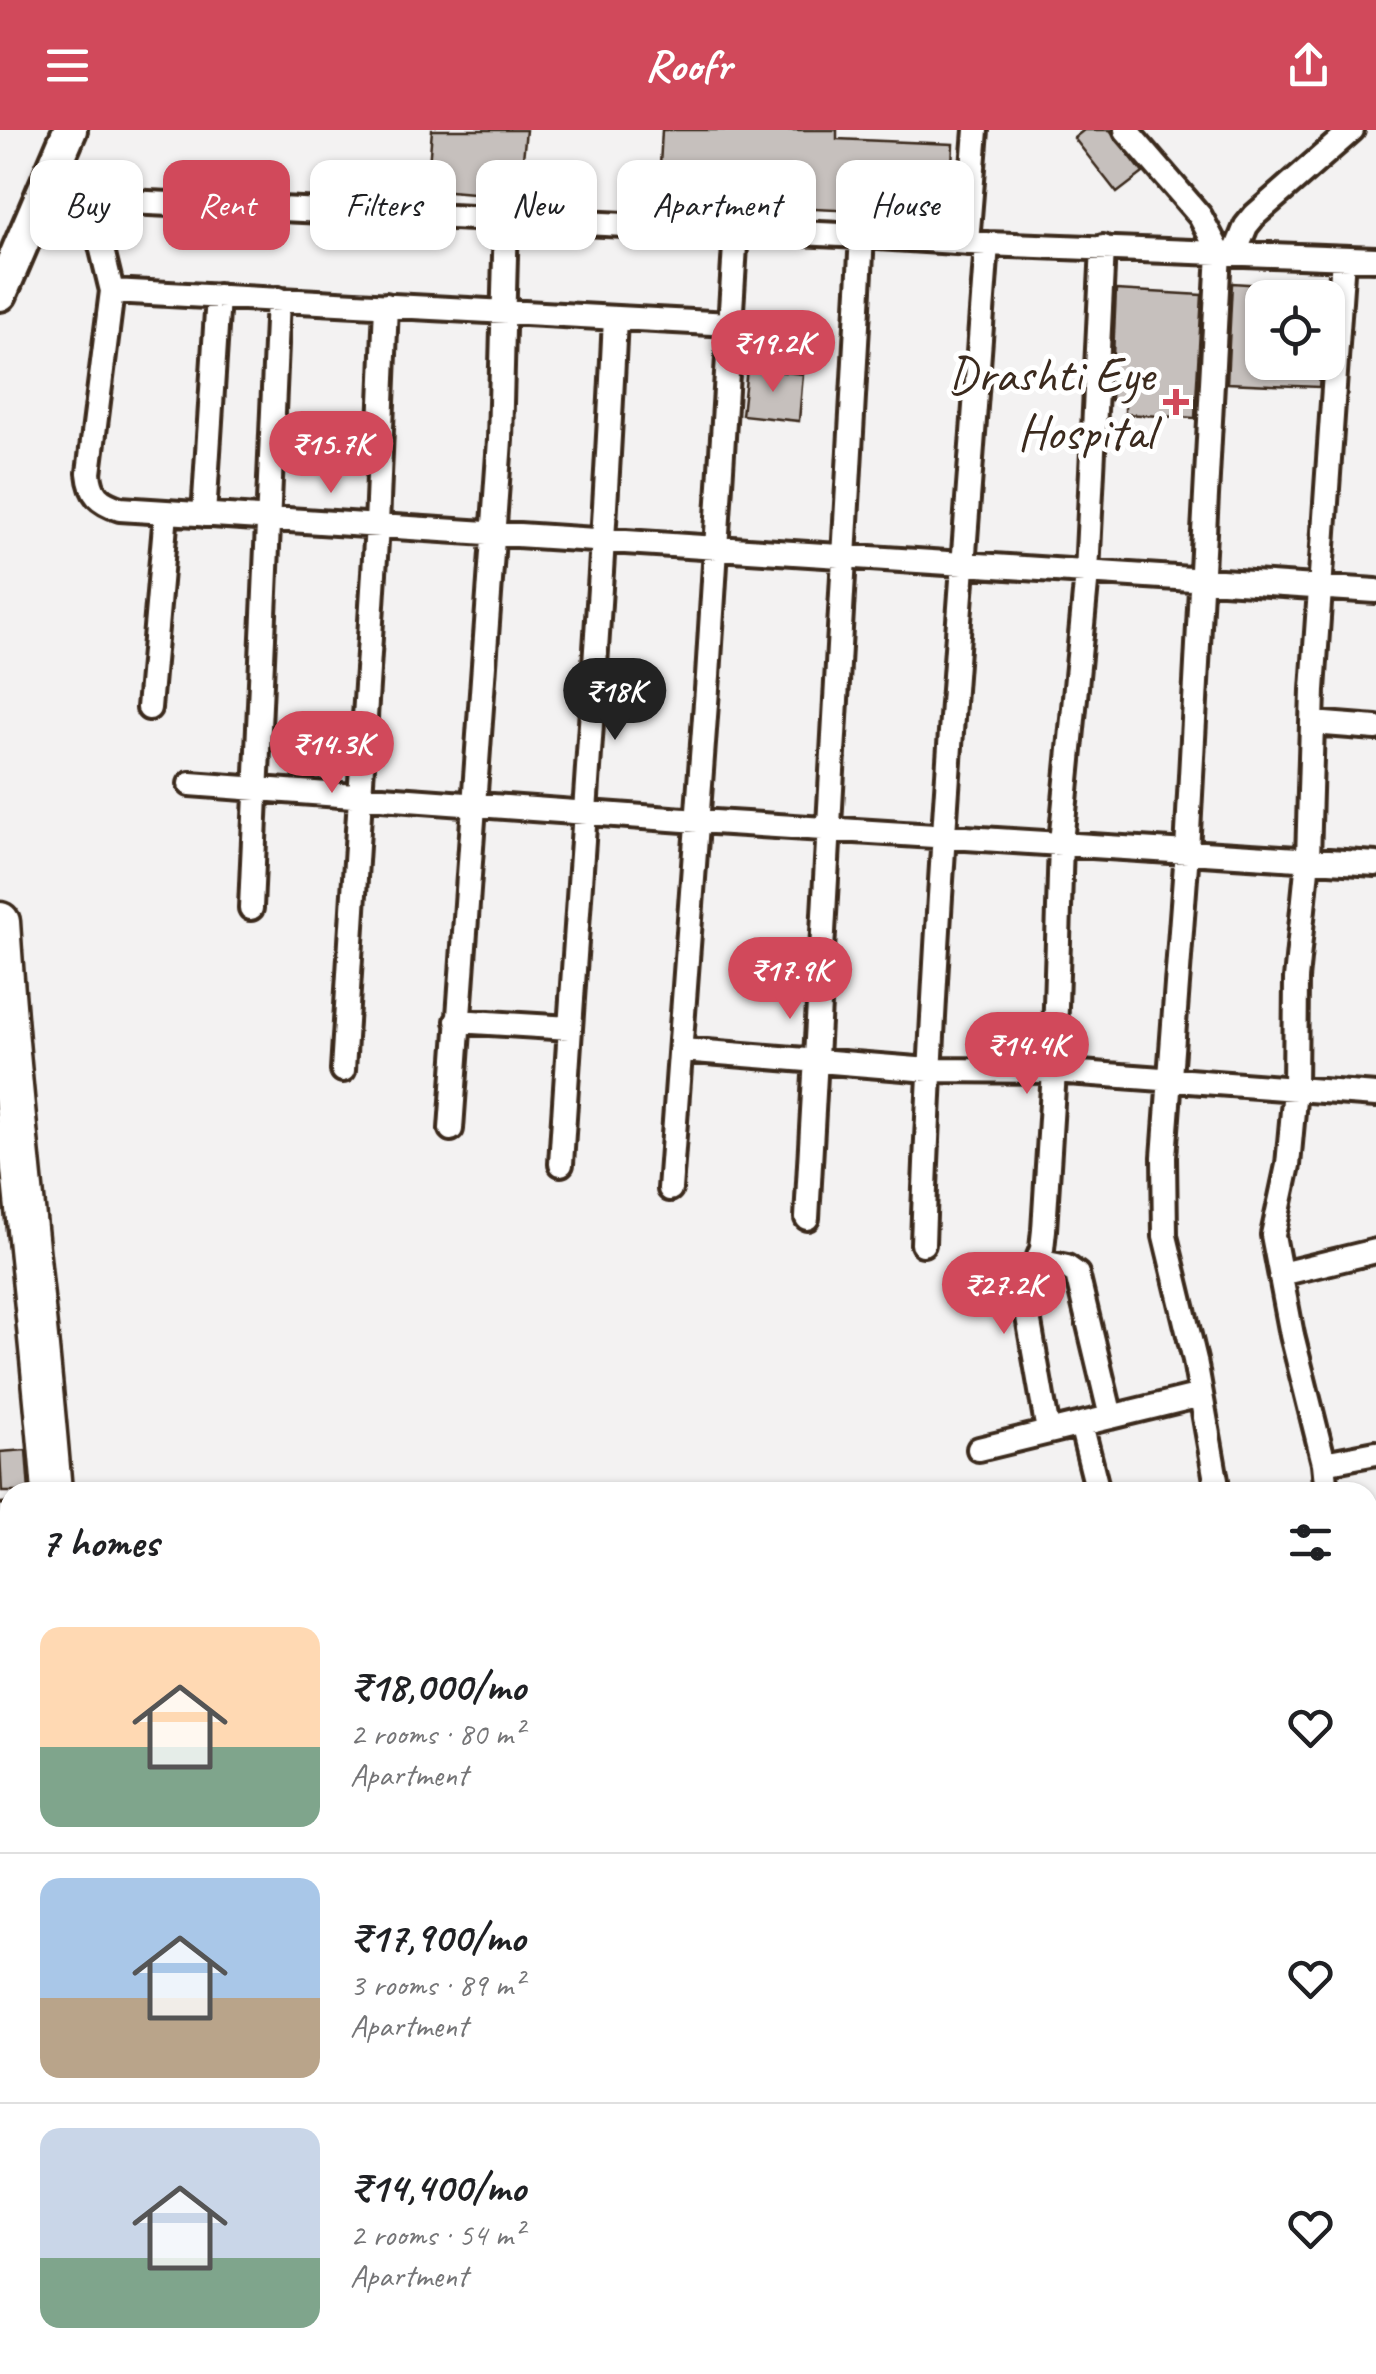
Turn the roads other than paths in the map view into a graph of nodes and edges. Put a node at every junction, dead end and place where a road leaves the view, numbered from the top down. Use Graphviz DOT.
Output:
graph roads {
  1 [pos="70,130"];
  2 [pos="976,130"];
  3 [pos="1126,130"];
  4 [pos="1352,130"];
  5 [pos="58,160"];
  6 [pos="143,202"];
  7 [pos="476,218"];
  8 [pos="30,225"];
  9 [pos="974,244"];
  10 [pos="977,244"];
  11 [pos="1103,247"];
  12 [pos="102,250"];
  13 [pos="505,250"];
  14 [pos="735,250"];
  15 [pos="861,250"];
  16 [pos="1227,252"];
  17 [pos="1343,258"];
  18 [pos="1376,259"];
  19 [pos="112,291"];
  20 [pos="0,294"];
  21 [pos="218,296"];
  22 [pos="278,299"];
  23 [pos="386,304"];
  24 [pos="502,310"];
  25 [pos="614,318"];
  26 [pos="730,324"];
  27 [pos="166,513"];
  28 [pos="204,515"];
  29 [pos="268,518"];
  30 [pos="377,525"];
  31 [pos="494,532"];
  32 [pos="605,540"];
  33 [pos="716,549"];
  34 [pos="842,557"];
  35 [pos="965,565"];
  36 [pos="1086,573"];
  37 [pos="1199,580"];
  38 [pos="1320,588"];
  39 [pos="1376,591"];
  40 [pos="149,708"];
  41 [pos="1312,723"];
  42 [pos="1376,728"];
  43 [pos="190,784"];
  44 [pos="257,790"];
  45 [pos="358,795"];
  46 [pos="472,806"];
  47 [pos="583,812"];
  48 [pos="698,822"];
  49 [pos="826,829"];
  50 [pos="944,836"];
  51 [pos="1061,843"];
  52 [pos="1187,851"];
  53 [pos="1308,859"];
  54 [pos="1376,864"];
  55 [pos="251,908"];
  56 [pos="1,944"];
  57 [pos="457,1022"];
  58 [pos="570,1028"];
  59 [pos="682,1050"];
  60 [pos="815,1059"];
  61 [pos="343,1070"];
  62 [pos="929,1070"];
  63 [pos="1054,1072"];
  64 [pos="1171,1080"];
  65 [pos="1295,1089"];
  66 [pos="1376,1095"];
  67 [pos="450,1128"];
  68 [pos="561,1164"];
  69 [pos="670,1189"];
  70 [pos="12,1206"];
  71 [pos="807,1218"];
  72 [pos="924,1244"];
  73 [pos="1376,1252"];
  74 [pos="1037,1261"];
  75 [pos="1281,1274"];
  76 [pos="1202,1395"];
  77 [pos="1111,1417"];
  78 [pos="1081,1424"];
  79 [pos="1048,1432"];
  80 [pos="979,1449"];
  81 [pos="1376,1453"];
  82 [pos="1324,1464"];
  83 [pos="51,1482"];
  84 [pos="1096,1482"];
  85 [pos="1216,1482"];
  86 [pos="1326,1482"];
  1 -- 5 [label="main road"];
  2 -- 10 [label="street"];
  3 -- 16 [label="street"];
  4 -- 16 [label="street"];
  6 -- 7 [label="street"];
  8 -- 20 [label="main road"];
  9 -- 10 [label="street"];
  10 -- 11 [label="street"];
  10 -- 35 [label="street"];
  11 -- 16 [label="street"];
  11 -- 36 [label="street"];
  12 -- 19 [label="street"];
  13 -- 24 [label="street"];
  14 -- 26 [label="street"];
  15 -- 34 [label="street"];
  16 -- 17 [label="street"];
  16 -- 37 [label="street"];
  17 -- 18 [label="street"];
  17 -- 38 [label="street"];
  19 -- 21 [label="street"];
  19 -- 27 [label="street"];
  21 -- 22 [label="street"];
  21 -- 28 [label="street"];
  22 -- 23 [label="street"];
  22 -- 29 [label="street"];
  23 -- 24 [label="street"];
  23 -- 30 [label="street"];
  24 -- 25 [label="street"];
  24 -- 31 [label="street"];
  25 -- 26 [label="street"];
  25 -- 32 [label="street"];
  26 -- 33 [label="street"];
  27 -- 28 [label="street"];
  27 -- 40 [label="street"];
  28 -- 29 [label="street"];
  29 -- 30 [label="street"];
  29 -- 44 [label="street"];
  30 -- 31 [label="street"];
  30 -- 45 [label="street"];
  31 -- 32 [label="street"];
  31 -- 46 [label="street"];
  32 -- 33 [label="street"];
  32 -- 47 [label="street"];
  33 -- 34 [label="street"];
  33 -- 48 [label="street"];
  34 -- 35 [label="street"];
  34 -- 49 [label="street"];
  35 -- 36 [label="street"];
  35 -- 50 [label="street"];
  36 -- 37 [label="street"];
  36 -- 51 [label="street"];
  37 -- 38 [label="street"];
  37 -- 52 [label="street"];
  38 -- 39 [label="street"];
  38 -- 41 [label="street"];
  41 -- 42 [label="street"];
  41 -- 53 [label="street"];
  43 -- 44 [label="street"];
  44 -- 45 [label="street"];
  44 -- 55 [label="street"];
  45 -- 46 [label="street"];
  45 -- 61 [label="street"];
  46 -- 47 [label="street"];
  46 -- 57 [label="street"];
  47 -- 48 [label="street"];
  47 -- 58 [label="street"];
  48 -- 49 [label="street"];
  48 -- 59 [label="street"];
  49 -- 50 [label="street"];
  49 -- 60 [label="street"];
  50 -- 51 [label="street"];
  50 -- 62 [label="street"];
  51 -- 52 [label="street"];
  51 -- 63 [label="street"];
  52 -- 53 [label="street"];
  52 -- 64 [label="street"];
  53 -- 54 [label="street"];
  53 -- 65 [label="street"];
  56 -- 70 [label="main road"];
  57 -- 58 [label="street"];
  57 -- 67 [label="street"];
  58 -- 68 [label="street"];
  59 -- 60 [label="street"];
  59 -- 69 [label="street"];
  60 -- 62 [label="street"];
  60 -- 71 [label="street"];
  62 -- 63 [label="street"];
  62 -- 72 [label="street"];
  63 -- 64 [label="street"];
  63 -- 74 [label="street"];
  64 -- 65 [label="street"];
  64 -- 76 [label="street"];
  65 -- 66 [label="street"];
  65 -- 75 [label="street"];
  70 -- 83 [label="main road"];
  73 -- 75 [label="street"];
  74 -- 77 [label="street"];
  74 -- 79 [label="street"];
  75 -- 82 [label="street"];
  76 -- 77 [label="street"];
  76 -- 85 [label="street"];
  77 -- 78 [label="street"];
  78 -- 79 [label="street"];
  78 -- 84 [label="street"];
  79 -- 80 [label="street"];
  81 -- 82 [label="street"];
  82 -- 86 [label="street"];
}
